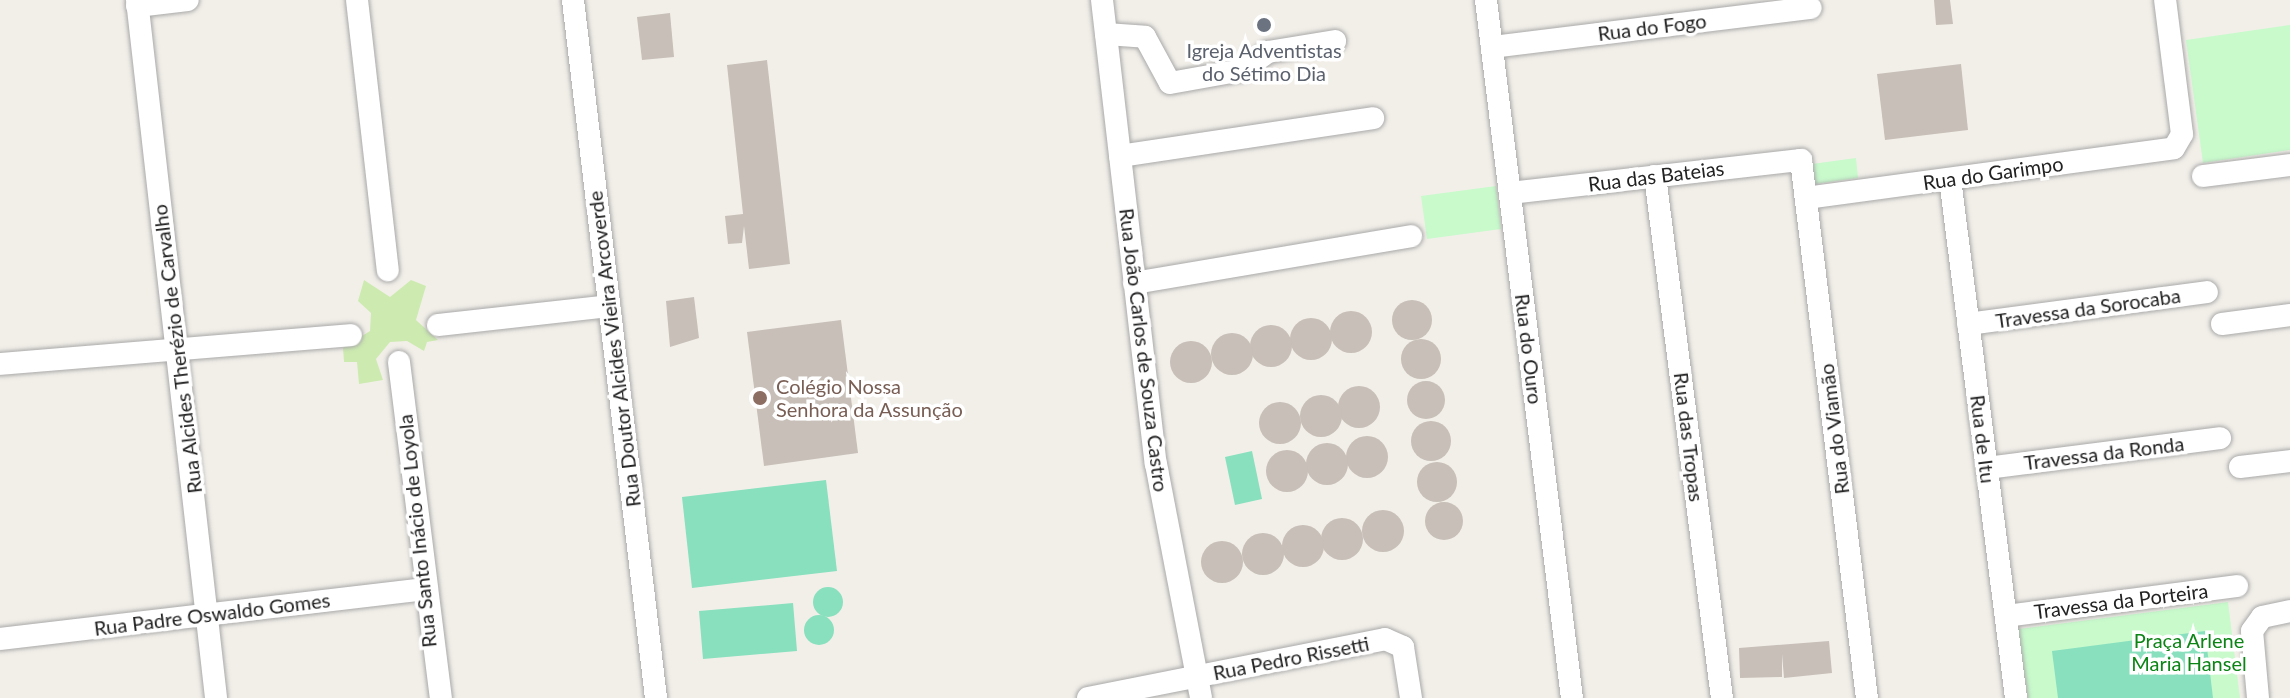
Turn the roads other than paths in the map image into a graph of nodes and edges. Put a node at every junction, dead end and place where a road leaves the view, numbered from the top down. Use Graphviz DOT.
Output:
graph roads {
  1 [pos="188,0"];
  2 [pos="357,0"];
  3 [pos="573,0"];
  4 [pos="1102,0"];
  5 [pos="1486,0"];
  6 [pos="2165,0"];
  7 [pos="137,3"];
  8 [pos="1811,8"];
  9 [pos="1106,34"];
  10 [pos="1335,41"];
  11 [pos="1492,47"];
  12 [pos="1373,118"];
  13 [pos="1120,156"];
  14 [pos="1801,160"];
  15 [pos="2290,165"];
  16 [pos="1655,176"];
  17 [pos="2203,176"];
  18 [pos="1950,179"];
  19 [pos="1510,193"];
  20 [pos="1806,198"];
  21 [pos="1411,236"];
  22 [pos="388,270"];
  23 [pos="1134,283"];
  24 [pos="2207,292"];
  25 [pos="609,306"];
  26 [pos="2290,315"];
  27 [pos="1968,324"];
  28 [pos="2222,324"];
  29 [pos="438,325"];
  30 [pos="351,335"];
  31 [pos="176,345"];
  32 [pos="399,362"];
  33 [pos="0,364"];
  34 [pos="2220,438"];
  35 [pos="2290,461"];
  36 [pos="2240,467"];
  37 [pos="1987,468"];
  38 [pos="2237,586"];
  39 [pos="423,589"];
  40 [pos="2290,611"];
  41 [pos="207,615"];
  42 [pos="2006,616"];
  43 [pos="0,639"];
  44 [pos="1199,687"];
  45 [pos="216,698"];
  46 [pos="441,698"];
  47 [pos="656,698"];
  48 [pos="1088,698"];
  49 [pos="1411,698"];
  50 [pos="1572,698"];
  51 [pos="1722,698"];
  52 [pos="1867,698"];
  53 [pos="2016,698"];
  54 [pos="2258,698"];
  1 -- 7 [label="street"];
  2 -- 22 [label="street"];
  3 -- 25 [label="street, Rua Doutor Alcides Vieira Arcoverde"];
  4 -- 9 [label="street, Rua João Carlos de Souza Castro"];
  5 -- 11 [label="street, Rua do Ouro"];
  6 -- 18 [label="street, Rua do Garimpo"];
  7 -- 31 [label="street, Rua Alcides Therézio de Carvalho"];
  8 -- 11 [label="street, Rua do Fogo"];
  9 -- 10 [label="street"];
  9 -- 13 [label="street, Rua João Carlos de Souza Castro"];
  11 -- 19 [label="street, Rua do Ouro"];
  12 -- 13 [label="street"];
  13 -- 23 [label="street, Rua João Carlos de Souza Castro"];
  14 -- 16 [label="street, Rua das Bateias"];
  14 -- 20 [label="street, Rua do Viamão"];
  15 -- 17 [label="street"];
  16 -- 19 [label="street, Rua das Bateias"];
  16 -- 51 [label="street, Rua das Tropas"];
  18 -- 20 [label="street, Rua do Garimpo"];
  18 -- 27 [label="street, Rua de Itu"];
  19 -- 50 [label="street, Rua do Ouro"];
  20 -- 52 [label="street, Rua do Viamão"];
  21 -- 23 [label="street"];
  23 -- 44 [label="street, Rua João Carlos de Souza Castro"];
  24 -- 27 [label="street, Travessa da Sorocaba"];
  25 -- 29 [label="street"];
  25 -- 47 [label="street, Rua Doutor Alcides Vieira Arcoverde"];
  26 -- 28 [label="street"];
  27 -- 37 [label="street, Rua de Itu"];
  30 -- 31 [label="street"];
  31 -- 33 [label="street"];
  31 -- 41 [label="street, Rua Alcides Therézio de Carvalho"];
  32 -- 39 [label="street, Rua Santo Inácio de Loyola"];
  34 -- 37 [label="street, Travessa da Ronda"];
  35 -- 36 [label="street"];
  37 -- 42 [label="street, Rua de Itu"];
  38 -- 42 [label="street, Travessa da Porteira"];
  39 -- 41 [label="street, Rua Padre Oswaldo Gomes"];
  39 -- 46 [label="street, Rua Santo Inácio de Loyola"];
  40 -- 54 [label="street"];
  41 -- 43 [label="street, Rua Padre Oswaldo Gomes"];
  41 -- 45 [label="street, Rua Alcides Therézio de Carvalho"];
  42 -- 53 [label="street, Rua de Itu"];
  44 -- 48 [label="street, Rua Pedro Rissetti"];
  44 -- 49 [label="street, Rua Pedro Rissetti"];
}
